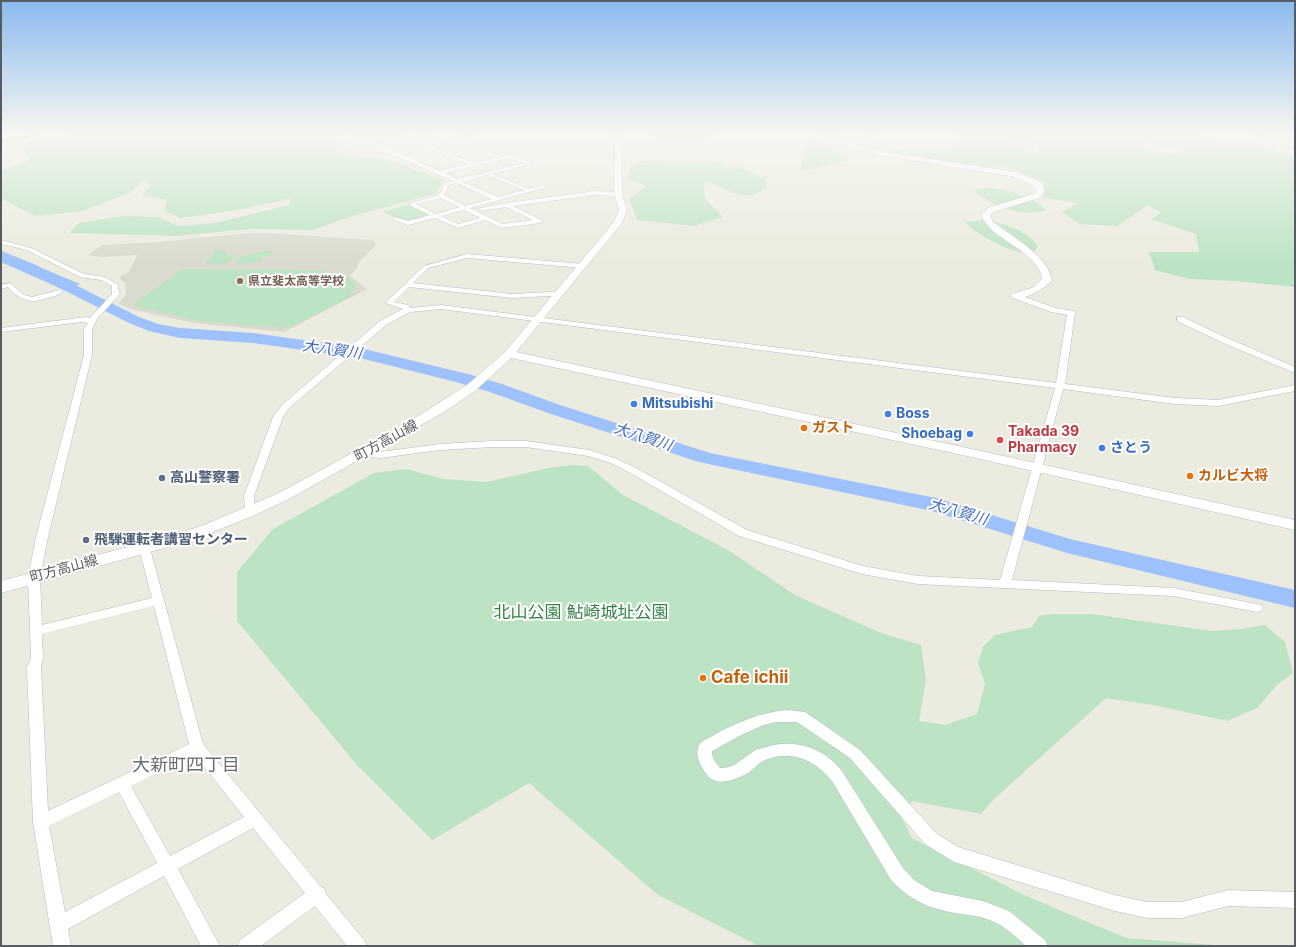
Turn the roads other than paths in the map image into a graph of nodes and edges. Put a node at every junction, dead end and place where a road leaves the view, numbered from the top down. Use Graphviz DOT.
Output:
graph roads {
  1 [pos="451,178"];
  2 [pos="470,178"];
  3 [pos="498,178"];
  4 [pos="618,178"];
  5 [pos="1025,178"];
  6 [pos="458,181"];
  7 [pos="542,186"];
  8 [pos="528,190"];
  9 [pos="618,194"];
  10 [pos="441,196"];
  11 [pos="498,199"];
  12 [pos="506,205"];
  13 [pos="466,207"];
  14 [pos="472,210"];
  15 [pos="436,216"];
  16 [pos="486,218"];
  17 [pos="395,220"];
  18 [pos="1,242"];
  19 [pos="583,266"];
  20 [pos="408,285"];
  21 [pos="1,286"];
  22 [pos="59,292"];
  23 [pos="558,295"];
  24 [pos="1016,296"];
  25 [pos="408,310"];
  26 [pos="93,319"];
  27 [pos="538,319"];
  28 [pos="1180,319"];
  29 [pos="1,330"];
  30 [pos="509,354"];
  31 [pos="1295,370"];
  32 [pos="1060,386"];
  33 [pos="1295,388"];
  34 [pos="361,454"];
  35 [pos="1036,468"];
  36 [pos="250,512"];
  37 [pos="1295,525"];
  38 [pos="145,548"];
  39 [pos="34,578"];
  40 [pos="1004,584"];
  41 [pos="1,587"];
  42 [pos="158,601"];
  43 [pos="1257,608"];
  44 [pos="35,631"];
  45 [pos="197,747"];
  46 [pos="122,783"];
  47 [pos="256,819"];
  48 [pos="41,822"];
  49 [pos="167,866"];
  50 [pos="318,894"];
  51 [pos="1295,900"];
  52 [pos="58,925"];
  53 [pos="62,946"];
  54 [pos="212,946"];
  55 [pos="246,946"];
  56 [pos="358,946"];
  57 [pos="1039,946"];
  1 -- 6 [label="street"];
  2 -- 6 [label="street"];
  3 -- 8 [label="street"];
  4 -- 9 [label="street, 町方高山線"];
  5 -- 24 [label="street"];
  6 -- 10 [label="street"];
  6 -- 11 [label="street"];
  7 -- 8 [label="street"];
  8 -- 11 [label="street"];
  9 -- 12 [label="street"];
  9 -- 19 [label="street, 町方高山線"];
  10 -- 13 [label="street"];
  10 -- 15 [label="street"];
  11 -- 13 [label="street"];
  12 -- 14 [label="street"];
  12 -- 16 [label="street"];
  13 -- 14 [label="street"];
  13 -- 15 [label="street"];
  14 -- 16 [label="street"];
  15 -- 16 [label="street"];
  15 -- 17 [label="street"];
  18 -- 26 [label="street"];
  19 -- 20 [label="street"];
  19 -- 23 [label="street, 町方高山線"];
  20 -- 23 [label="street"];
  20 -- 25 [label="street"];
  21 -- 22 [label="street"];
  23 -- 27 [label="street, 町方高山線"];
  24 -- 32 [label="street"];
  25 -- 27 [label="street"];
  25 -- 36 [label="street"];
  26 -- 29 [label="street"];
  26 -- 39 [label="street"];
  27 -- 30 [label="street, 町方高山線"];
  27 -- 32 [label="street"];
  28 -- 31 [label="street"];
  30 -- 34 [label="street, 町方高山線"];
  30 -- 35 [label="street"];
  32 -- 33 [label="street"];
  32 -- 35 [label="street"];
  34 -- 36 [label="street, 町方高山線"];
  34 -- 40 [label="street"];
  35 -- 37 [label="street"];
  35 -- 40 [label="street"];
  36 -- 38 [label="street, 町方高山線"];
  38 -- 39 [label="street, 町方高山線"];
  38 -- 42 [label="street"];
  39 -- 41 [label="street, 町方高山線"];
  39 -- 44 [label="street"];
  40 -- 43 [label="street"];
  42 -- 44 [label="street"];
  42 -- 45 [label="street"];
  44 -- 48 [label="street"];
  45 -- 46 [label="street"];
  45 -- 47 [label="street"];
  46 -- 48 [label="street"];
  46 -- 49 [label="street"];
  47 -- 49 [label="street"];
  47 -- 50 [label="street"];
  48 -- 52 [label="street"];
  49 -- 52 [label="street"];
  49 -- 54 [label="street"];
  50 -- 55 [label="street"];
  50 -- 56 [label="street"];
  51 -- 57 [label="street"];
  52 -- 53 [label="street"];
}
